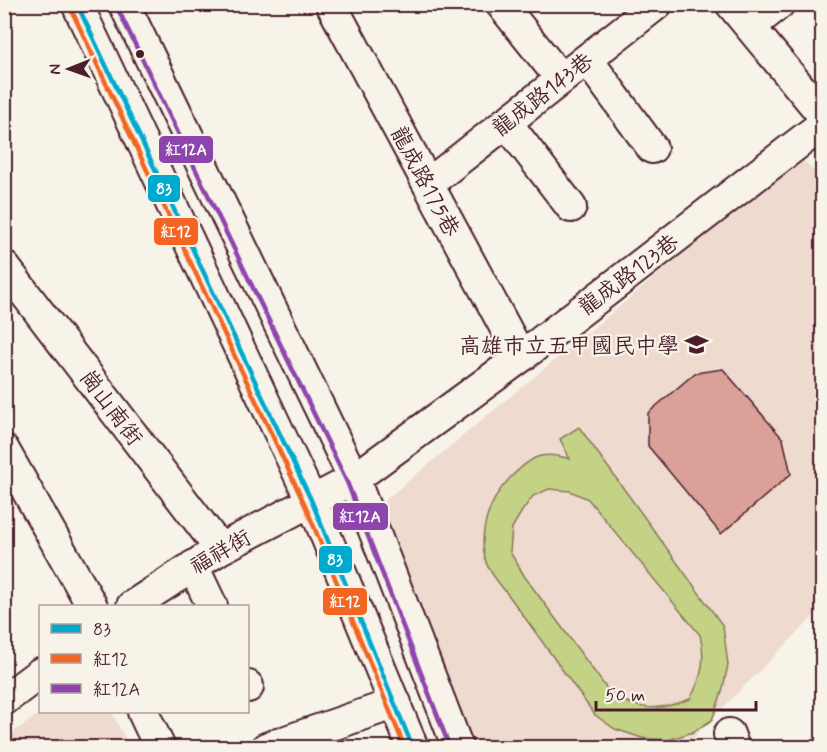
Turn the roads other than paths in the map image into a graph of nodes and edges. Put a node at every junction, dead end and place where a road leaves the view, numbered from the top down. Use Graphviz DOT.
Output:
graph roads {
  1 [pos="77,4"];
  2 [pos="124,4"];
  3 [pos="331,4"];
  4 [pos="501,4"];
  5 [pos="657,4"];
  6 [pos="731,4"];
  7 [pos="779,4"];
  8 [pos="750,27"];
  9 [pos="587,59"];
  10 [pos="561,79"];
  11 [pos="822,114"];
  12 [pos="506,122"];
  13 [pos="822,125"];
  14 [pos="652,148"];
  15 [pos="428,184"];
  16 [pos="571,207"];
  17 [pos="4,266"];
  18 [pos="521,357"];
  19 [pos="4,450"];
  20 [pos="354,479"];
  21 [pos="312,502"];
  22 [pos="220,549"];
  23 [pos="194,566"];
  24 [pos="91,605"];
  25 [pos="134,605"];
  26 [pos="212,605"];
  27 [pos="39,674"];
  28 [pos="4,700"];
  29 [pos="396,703"];
  30 [pos="144,713"];
  31 [pos="160,747"];
  32 [pos="266,747"];
  33 [pos="413,747"];
  34 [pos="458,747"];
  1 -- 21 [label="street"];
  2 -- 20 [label="street"];
  3 -- 15 [label="street, 龍成路175巷"];
  4 -- 10 [label="street"];
  5 -- 9 [label="street, 龍成路143巷"];
  6 -- 8 [label="street"];
  7 -- 8 [label="street"];
  8 -- 11 [label="street"];
  9 -- 10 [label="street, 龍成路143巷"];
  9 -- 14 [label="street"];
  10 -- 12 [label="street, 龍成路143巷"];
  12 -- 15 [label="street, 龍成路143巷"];
  12 -- 16 [label="street"];
  13 -- 18 [label="street, 龍成路123巷"];
  15 -- 18 [label="street, 龍成路175巷"];
  17 -- 22 [label="street, 崗山南街"];
  18 -- 20 [label="street, 龍成路123巷"];
  19 -- 24 [label="street"];
  20 -- 21 [label="street, 龍成路123巷"];
  20 -- 34 [label="street"];
  21 -- 22 [label="street, 福祥街"];
  21 -- 29 [label="street"];
  22 -- 23 [label="street, 福祥街"];
  23 -- 25 [label="street, 福祥街"];
  23 -- 26 [label="street"];
  27 -- 28 [label="street"];
  29 -- 32 [label="street"];
  29 -- 33 [label="street"];
  30 -- 31 [label="street"];
}
